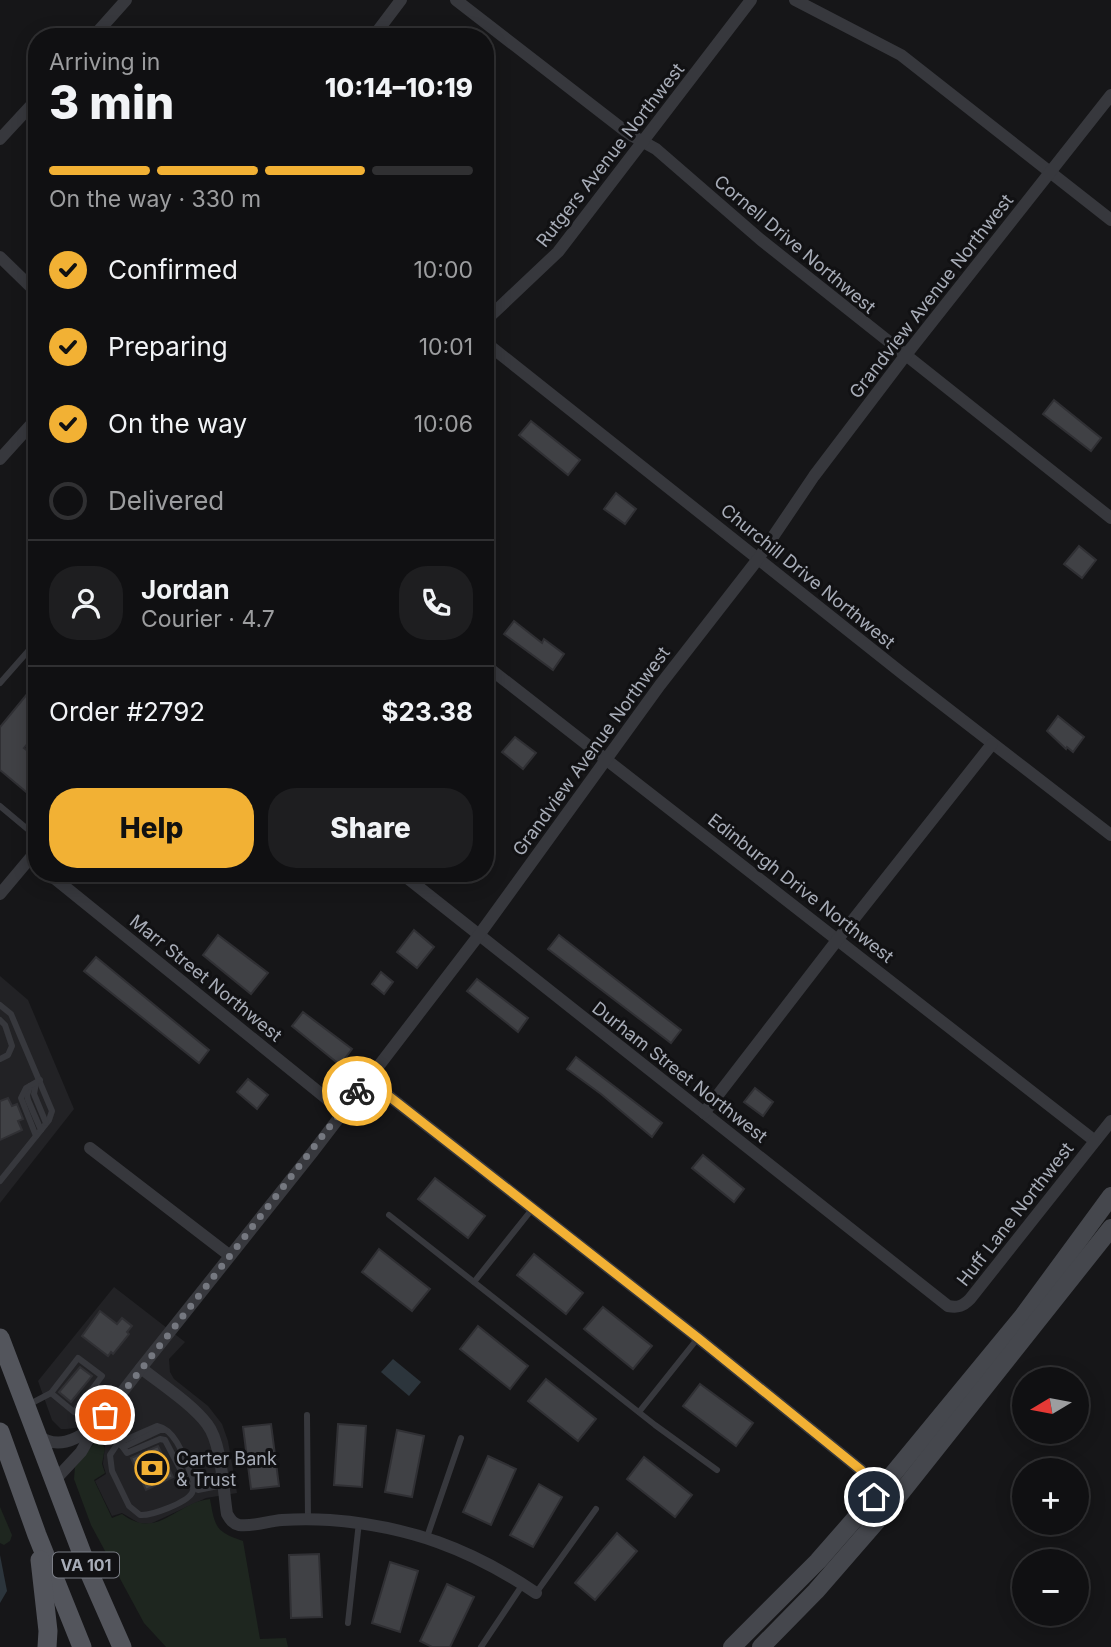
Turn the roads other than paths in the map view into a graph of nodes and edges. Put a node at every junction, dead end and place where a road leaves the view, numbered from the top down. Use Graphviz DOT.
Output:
graph roads {
  1 [pos="126,0"];
  2 [pos="401,0"];
  3 [pos="456,0"];
  4 [pos="751,0"];
  5 [pos="795,0"];
  6 [pos="101,28"];
  7 [pos="380,28"];
  8 [pos="492,28"];
  9 [pos="494,29"];
  10 [pos="1111,94"];
  11 [pos="28,109"];
  12 [pos="0,139"];
  13 [pos="644,142"];
  14 [pos="1050,172"];
  15 [pos="1111,220"];
  16 [pos="0,257"];
  17 [pos="28,284"];
  18 [pos="494,312"];
  19 [pos="494,349"];
  20 [pos="905,356"];
  21 [pos="28,428"];
  22 [pos="0,459"];
  23 [pos="1111,518"];
  24 [pos="758,559"];
  25 [pos="28,651"];
  26 [pos="494,672"];
  27 [pos="0,683"];
  28 [pos="992,744"];
  29 [pos="606,757"];
  30 [pos="0,806"];
  31 [pos="28,829"];
  32 [pos="1111,835"];
  33 [pos="28,864"];
  34 [pos="59,882"];
  35 [pos="412,882"];
  36 [pos="0,894"];
  37 [pos="479,935"];
  38 [pos="838,939"];
  39 [pos="0,1005"];
  40 [pos="0,1020"];
  41 [pos="0,1059"];
  42 [pos="367,1079"];
  43 [pos="36,1083"];
  44 [pos="342,1111"];
  45 [pos="705,1113"];
  46 [pos="1111,1121"];
  47 [pos="47,1123"];
  48 [pos="38,1133"];
  49 [pos="1095,1141"];
  50 [pos="90,1148"];
  51 [pos="0,1181"];
  52 [pos="1111,1196"];
  53 [pos="533,1208"];
  54 [pos="389,1215"];
  55 [pos="1111,1228"];
  56 [pos="229,1255"];
  57 [pos="474,1283"];
  58 [pos="937,1298"];
  59 [pos="0,1338"];
  60 [pos="698,1338"];
  61 [pos="141,1368"];
  62 [pos="93,1388"];
  63 [pos="81,1389"];
  64 [pos="51,1393"];
  65 [pos="88,1395"];
  66 [pos="114,1404"];
  67 [pos="26,1406"];
  68 [pos="639,1412"];
  69 [pos="307,1415"];
  70 [pos="96,1426"];
  71 [pos="0,1432"];
  72 [pos="37,1435"];
  73 [pos="461,1438"];
  74 [pos="120,1444"];
  75 [pos="717,1470"];
  76 [pos="54,1481"];
  77 [pos="223,1485"];
  78 [pos="194,1488"];
  79 [pos="874,1497"];
  80 [pos="596,1509"];
  81 [pos="308,1519"];
  82 [pos="359,1522"];
  83 [pos="37,1535"];
  84 [pos="427,1538"];
  85 [pos="523,1584"];
  86 [pos="536,1593"];
  87 [pos="348,1623"];
  88 [pos="47,1647"];
  89 [pos="82,1647"];
  90 [pos="122,1647"];
  91 [pos="481,1647"];
  92 [pos="733,1647"];
  93 [pos="761,1647"];
  1 -- 6 [label="street"];
  2 -- 7 [label="street"];
  3 -- 8 [label="street, Cornell Drive Northwest"];
  4 -- 13 [label="street, Rutgers Avenue Northwest"];
  5 -- 14 [label="street"];
  9 -- 13 [label="street, Cornell Drive Northwest"];
  10 -- 14 [label="street, Grandview Avenue Northwest"];
  11 -- 12 [label="street"];
  13 -- 18 [label="street, Rutgers Avenue Northwest"];
  13 -- 20 [label="street, Cornell Drive Northwest"];
  14 -- 15 [label="street"];
  14 -- 20 [label="street, Grandview Avenue Northwest"];
  16 -- 17 [label="street"];
  19 -- 24 [label="street, Churchill Drive Northwest"];
  20 -- 23 [label="street, Cornell Drive Northwest"];
  20 -- 24 [label="street, Grandview Avenue Northwest"];
  21 -- 22 [label="street"];
  24 -- 28 [label="street, Churchill Drive Northwest"];
  24 -- 29 [label="street, Grandview Avenue Northwest"];
  25 -- 27 [label="lane"];
  26 -- 29 [label="street, Edinburgh Drive Northwest"];
  28 -- 32 [label="street, Churchill Drive Northwest"];
  28 -- 38 [label="street"];
  29 -- 37 [label="street, Grandview Avenue Northwest"];
  29 -- 38 [label="street, Edinburgh Drive Northwest"];
  30 -- 31 [label="lane"];
  33 -- 36 [label="street"];
  34 -- 44 [label="street, Marr Street Northwest"];
  35 -- 37 [label="street, Durham Street Northwest"];
  37 -- 42 [label="street, Grandview Avenue Northwest"];
  37 -- 45 [label="street, Durham Street Northwest"];
  38 -- 45 [label="street"];
  38 -- 49 [label="street, Edinburgh Drive Northwest"];
  39 -- 43 [label="lane"];
  40 -- 41 [label="lane"];
  42 -- 44 [label="street, Grandview Avenue Northwest"];
  42 -- 53 [label="street"];
  43 -- 47 [label="lane"];
  43 -- 47 [label="lane"];
  43 -- 48 [label="lane"];
  44 -- 56 [label="street, Grandview Avenue Northwest"];
  45 -- 58 [label="street, Durham Street Northwest"];
  46 -- 49 [label="street, Huff Lane Northwest"];
  47 -- 48 [label="lane"];
  48 -- 51 [label="lane"];
  49 -- 58 [label="street, Huff Lane Northwest"];
  50 -- 56 [label="street"];
  52 -- 79 [label="main road"];
  53 -- 57 [label="lane"];
  53 -- 60 [label="street"];
  54 -- 57 [label="lane"];
  55 -- 93 [label="main road"];
  56 -- 61 [label="street, Grandview Avenue Northwest"];
  57 -- 68 [label="lane"];
  59 -- 67 [label="main road, VA 101"];
  60 -- 68 [label="lane"];
  60 -- 79 [label="street"];
  61 -- 66 [label="street, Grandview Avenue Northwest"];
  61 -- 77 [label="street"];
  62 -- 64 [label="lane"];
  62 -- 65 [label="lane"];
  62 -- 66 [label="lane"];
  63 -- 65 [label="lane"];
  64 -- 65 [label="lane"];
  64 -- 67 [label="lane"];
  66 -- 70 [label="street, Grandview Avenue Northwest"];
  67 -- 72 [label="main road, VA 101"];
  68 -- 75 [label="lane"];
  69 -- 81 [label="lane"];
  70 -- 72 [label="street, Grandview Avenue Northwest"];
  70 -- 74 [label="lane"];
  70 -- 76 [label="street, Grandview Avenue Northwest"];
  71 -- 83 [label="main road, VA 101"];
  72 -- 76 [label="main road, VA 101"];
  73 -- 84 [label="lane"];
  74 -- 78 [label="lane"];
  74 -- 78 [label="lane"];
  74 -- 78 [label="lane"];
  76 -- 90 [label="main road, VA 101"];
  77 -- 78 [label="lane"];
  77 -- 81 [label="street"];
  79 -- 92 [label="main road"];
  80 -- 86 [label="lane"];
  81 -- 82 [label="street"];
  82 -- 84 [label="street"];
  82 -- 87 [label="lane"];
  83 -- 88 [label="main road"];
  83 -- 89 [label="main road, VA 101"];
  84 -- 85 [label="street"];
  85 -- 86 [label="street"];
  85 -- 91 [label="lane"];
}
